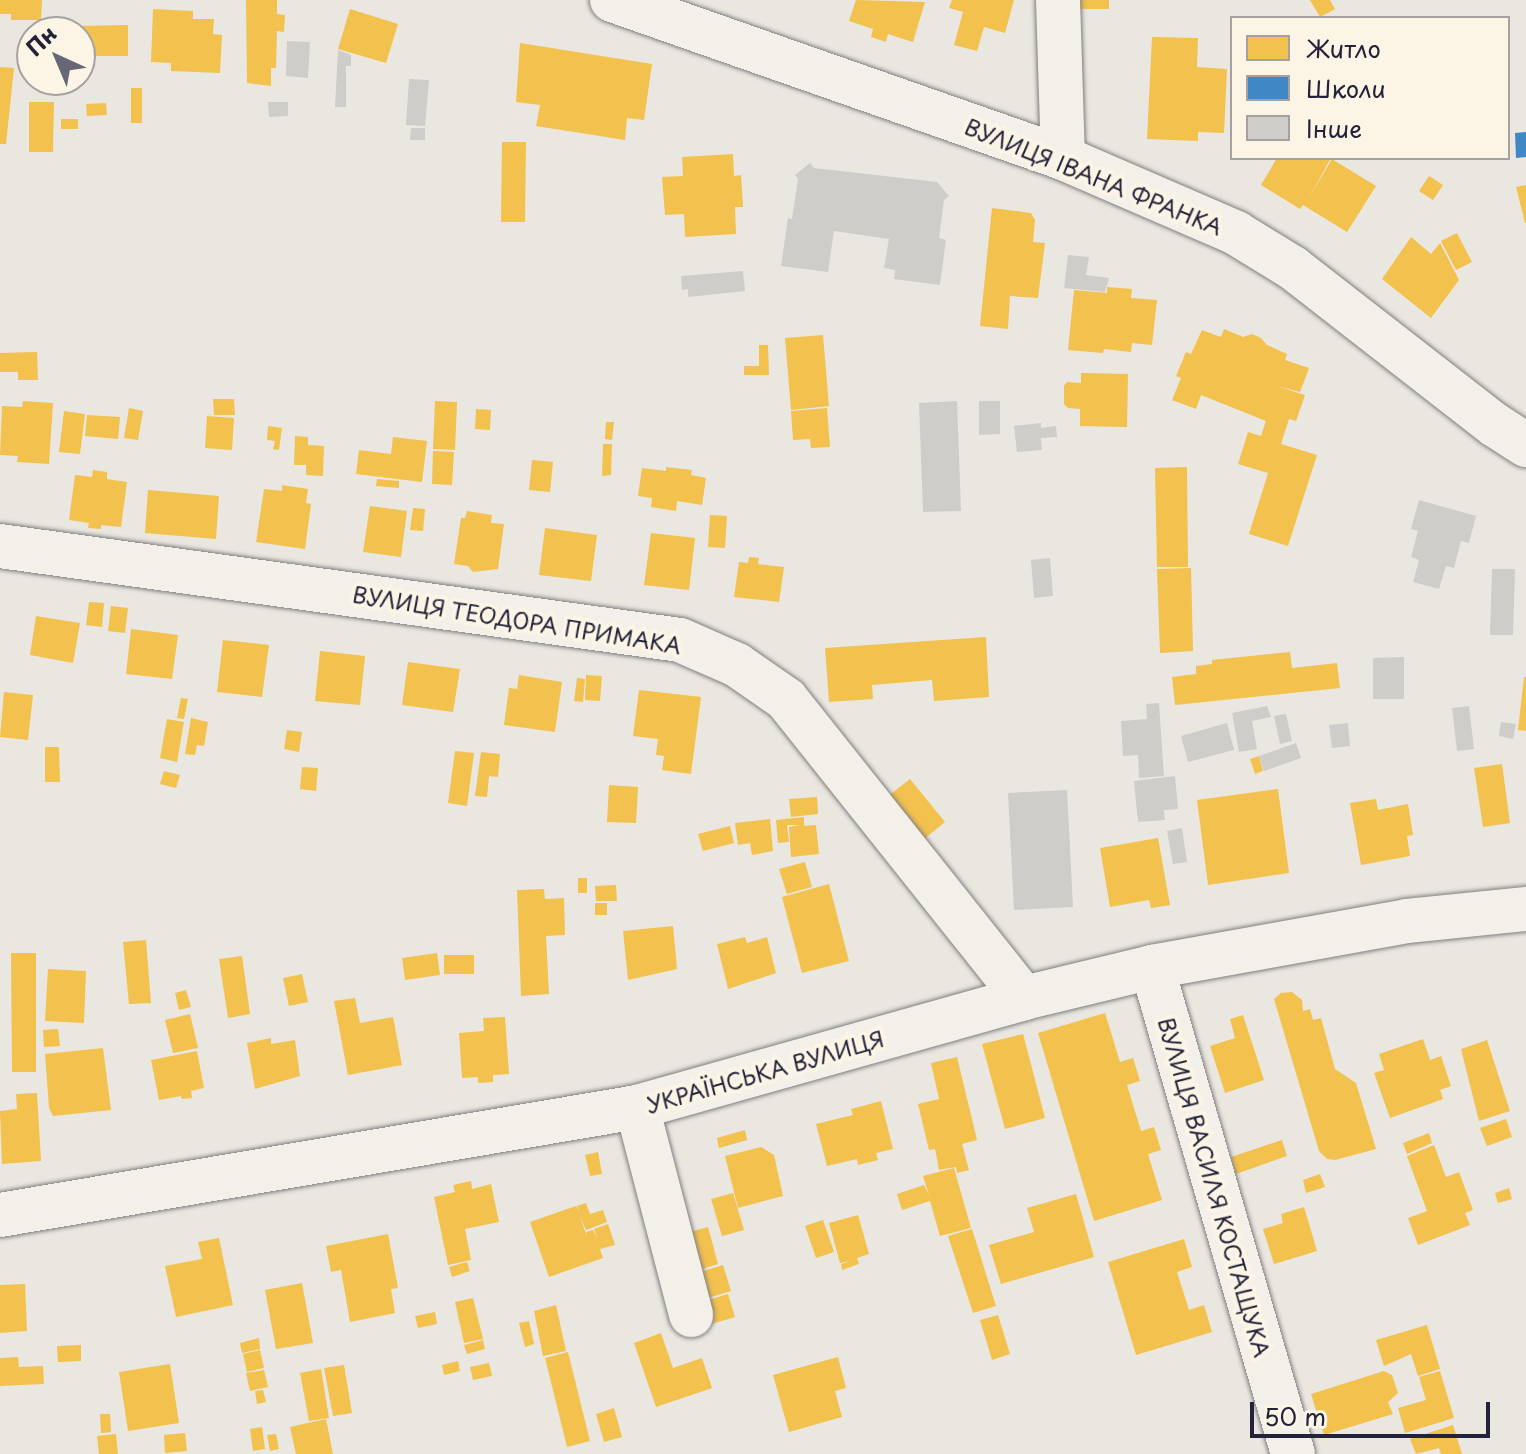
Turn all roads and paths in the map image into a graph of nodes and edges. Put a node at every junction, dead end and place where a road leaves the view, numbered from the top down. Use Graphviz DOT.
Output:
graph roads {
  1 [pos="612,0"];
  2 [pos="1058,0"];
  3 [pos="1063,158"];
  4 [pos="1526,445"];
  5 [pos="0,546"];
  6 [pos="1526,909"];
  7 [pos="1152,967"];
  8 [pos="1024,998"];
  9 [pos="637,1107"];
  10 [pos="0,1215"];
  11 [pos="691,1315"];
  12 [pos="1293,1454"];
  1 -- 3 [label="street, ВУЛИЦЯ ІВАНА ФРАНКА"];
  2 -- 3 [label="street"];
  3 -- 4 [label="street, ВУЛИЦЯ ІВАНА ФРАНКА"];
  5 -- 8 [label="street, ВУЛИЦЯ ТЕОДОРА ПРИМАКА"];
  6 -- 7 [label="street, УКРАЇНСЬКА ВУЛИЦЯ"];
  7 -- 8 [label="street, УКРАЇНСЬКА ВУЛИЦЯ"];
  7 -- 12 [label="street, ВУЛИЦЯ ВАСИЛЯ КОСТАЩУКА"];
  8 -- 9 [label="street, УКРАЇНСЬКА ВУЛИЦЯ"];
  9 -- 10 [label="street, УКРАЇНСЬКА ВУЛИЦЯ"];
  9 -- 11 [label="street"];
}
